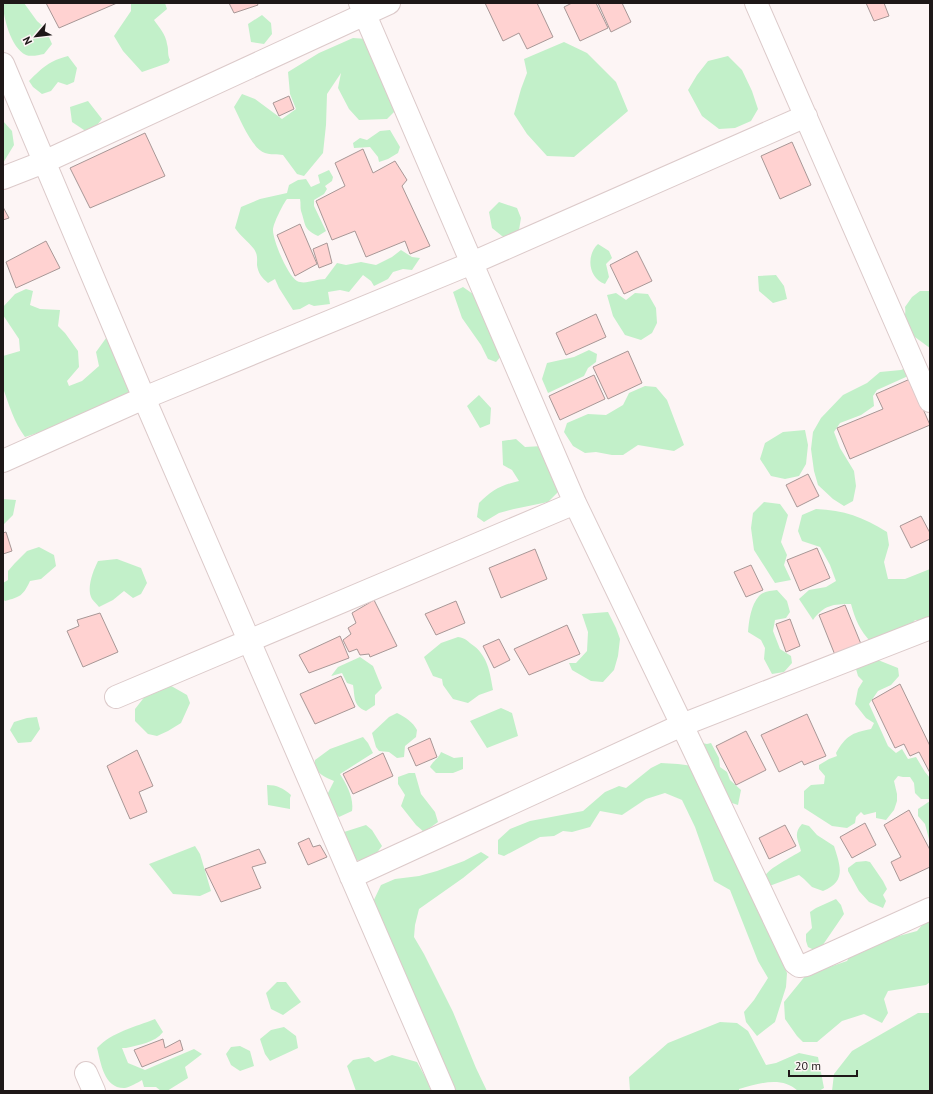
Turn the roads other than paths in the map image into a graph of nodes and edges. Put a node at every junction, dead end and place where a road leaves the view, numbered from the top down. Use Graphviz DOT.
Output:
graph roads {
  1 [pos="389,3"];
  2 [pos="756,3"];
  3 [pos="363,8"];
  4 [pos="3,64"];
  5 [pos="806,116"];
  6 [pos="44,162"];
  7 [pos="3,178"];
  8 [pos="472,263"];
  9 [pos="144,398"];
  10 [pos="930,401"];
  11 [pos="3,461"];
  12 [pos="575,503"];
  13 [pos="930,628"];
  14 [pos="249,641"];
  15 [pos="116,697"];
  16 [pos="682,725"];
  17 [pos="351,877"];
  18 [pos="930,909"];
  19 [pos="444,1091"];
  1 -- 3 [label="street"];
  2 -- 5 [label="street"];
  3 -- 6 [label="street"];
  3 -- 8 [label="street"];
  4 -- 6 [label="street"];
  5 -- 8 [label="street"];
  5 -- 10 [label="street"];
  6 -- 7 [label="street"];
  6 -- 9 [label="street"];
  8 -- 9 [label="street"];
  8 -- 12 [label="street"];
  9 -- 11 [label="street"];
  9 -- 14 [label="street"];
  12 -- 14 [label="street"];
  12 -- 16 [label="street"];
  13 -- 16 [label="street"];
  14 -- 15 [label="street"];
  14 -- 17 [label="street"];
  16 -- 17 [label="street"];
  16 -- 18 [label="street"];
  17 -- 19 [label="street"];
}
